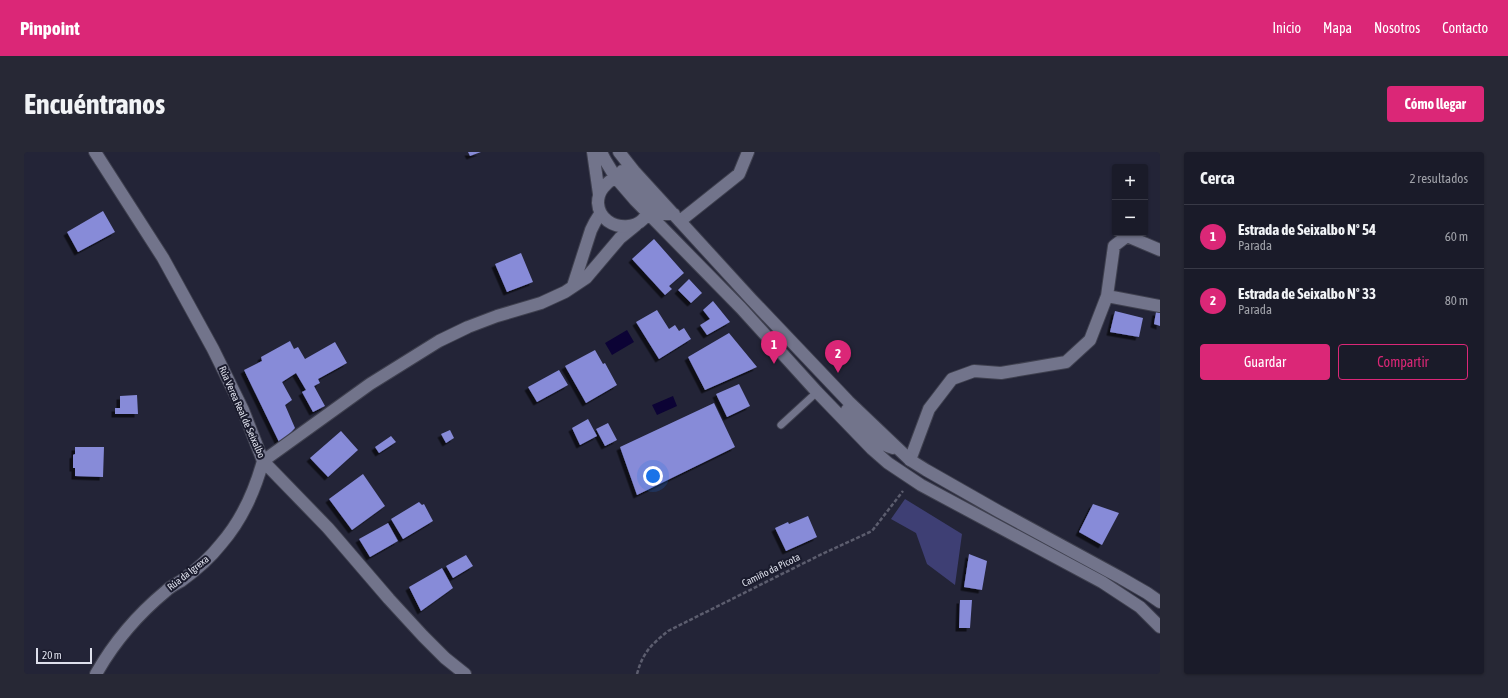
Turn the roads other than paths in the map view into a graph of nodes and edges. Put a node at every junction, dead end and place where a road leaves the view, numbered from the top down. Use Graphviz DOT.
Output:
graph roads {
  1 [pos="95,152"];
  2 [pos="593,152"];
  3 [pos="601,152"];
  4 [pos="618,152"];
  5 [pos="748,152"];
  6 [pos="621,177"];
  7 [pos="599,194"];
  8 [pos="647,200"];
  9 [pos="600,214"];
  10 [pos="647,214"];
  11 [pos="677,218"];
  12 [pos="636,225"];
  13 [pos="1160,250"];
  14 [pos="573,286"];
  15 [pos="1108,296"];
  16 [pos="1160,306"];
  17 [pos="817,392"];
  18 [pos="781,425"];
  19 [pos="900,450"];
  20 [pos="910,460"];
  21 [pos="263,461"];
  22 [pos="1160,602"];
  23 [pos="1160,627"];
  24 [pos="96,674"];
  25 [pos="465,674"];
  1 -- 21 [label="street, Rúa Verea Real de Seixalbo"];
  2 -- 7 [label="street"];
  3 -- 6 [label="street"];
  4 -- 6 [label="street"];
  4 -- 11 [label="street"];
  5 -- 11 [label="street"];
  6 -- 7 [label="street"];
  6 -- 8 [label="street"];
  6 -- 10 [label="street"];
  7 -- 9 [label="street"];
  8 -- 10 [label="street"];
  8 -- 11 [label="street"];
  9 -- 12 [label="street"];
  9 -- 14 [label="street"];
  10 -- 12 [label="street"];
  10 -- 17 [label="street"];
  11 -- 19 [label="street"];
  12 -- 14 [label="street"];
  13 -- 15 [label="street"];
  14 -- 21 [label="street"];
  15 -- 16 [label="street"];
  15 -- 20 [label="street"];
  17 -- 18 [label="lane"];
  17 -- 19 [label="street"];
  17 -- 23 [label="street"];
  19 -- 20 [label="street"];
  20 -- 22 [label="street"];
  21 -- 24 [label="street, Rúa da Igrexa"];
  21 -- 25 [label="street, Rúa Verea Real de Seixalbo"];
}
